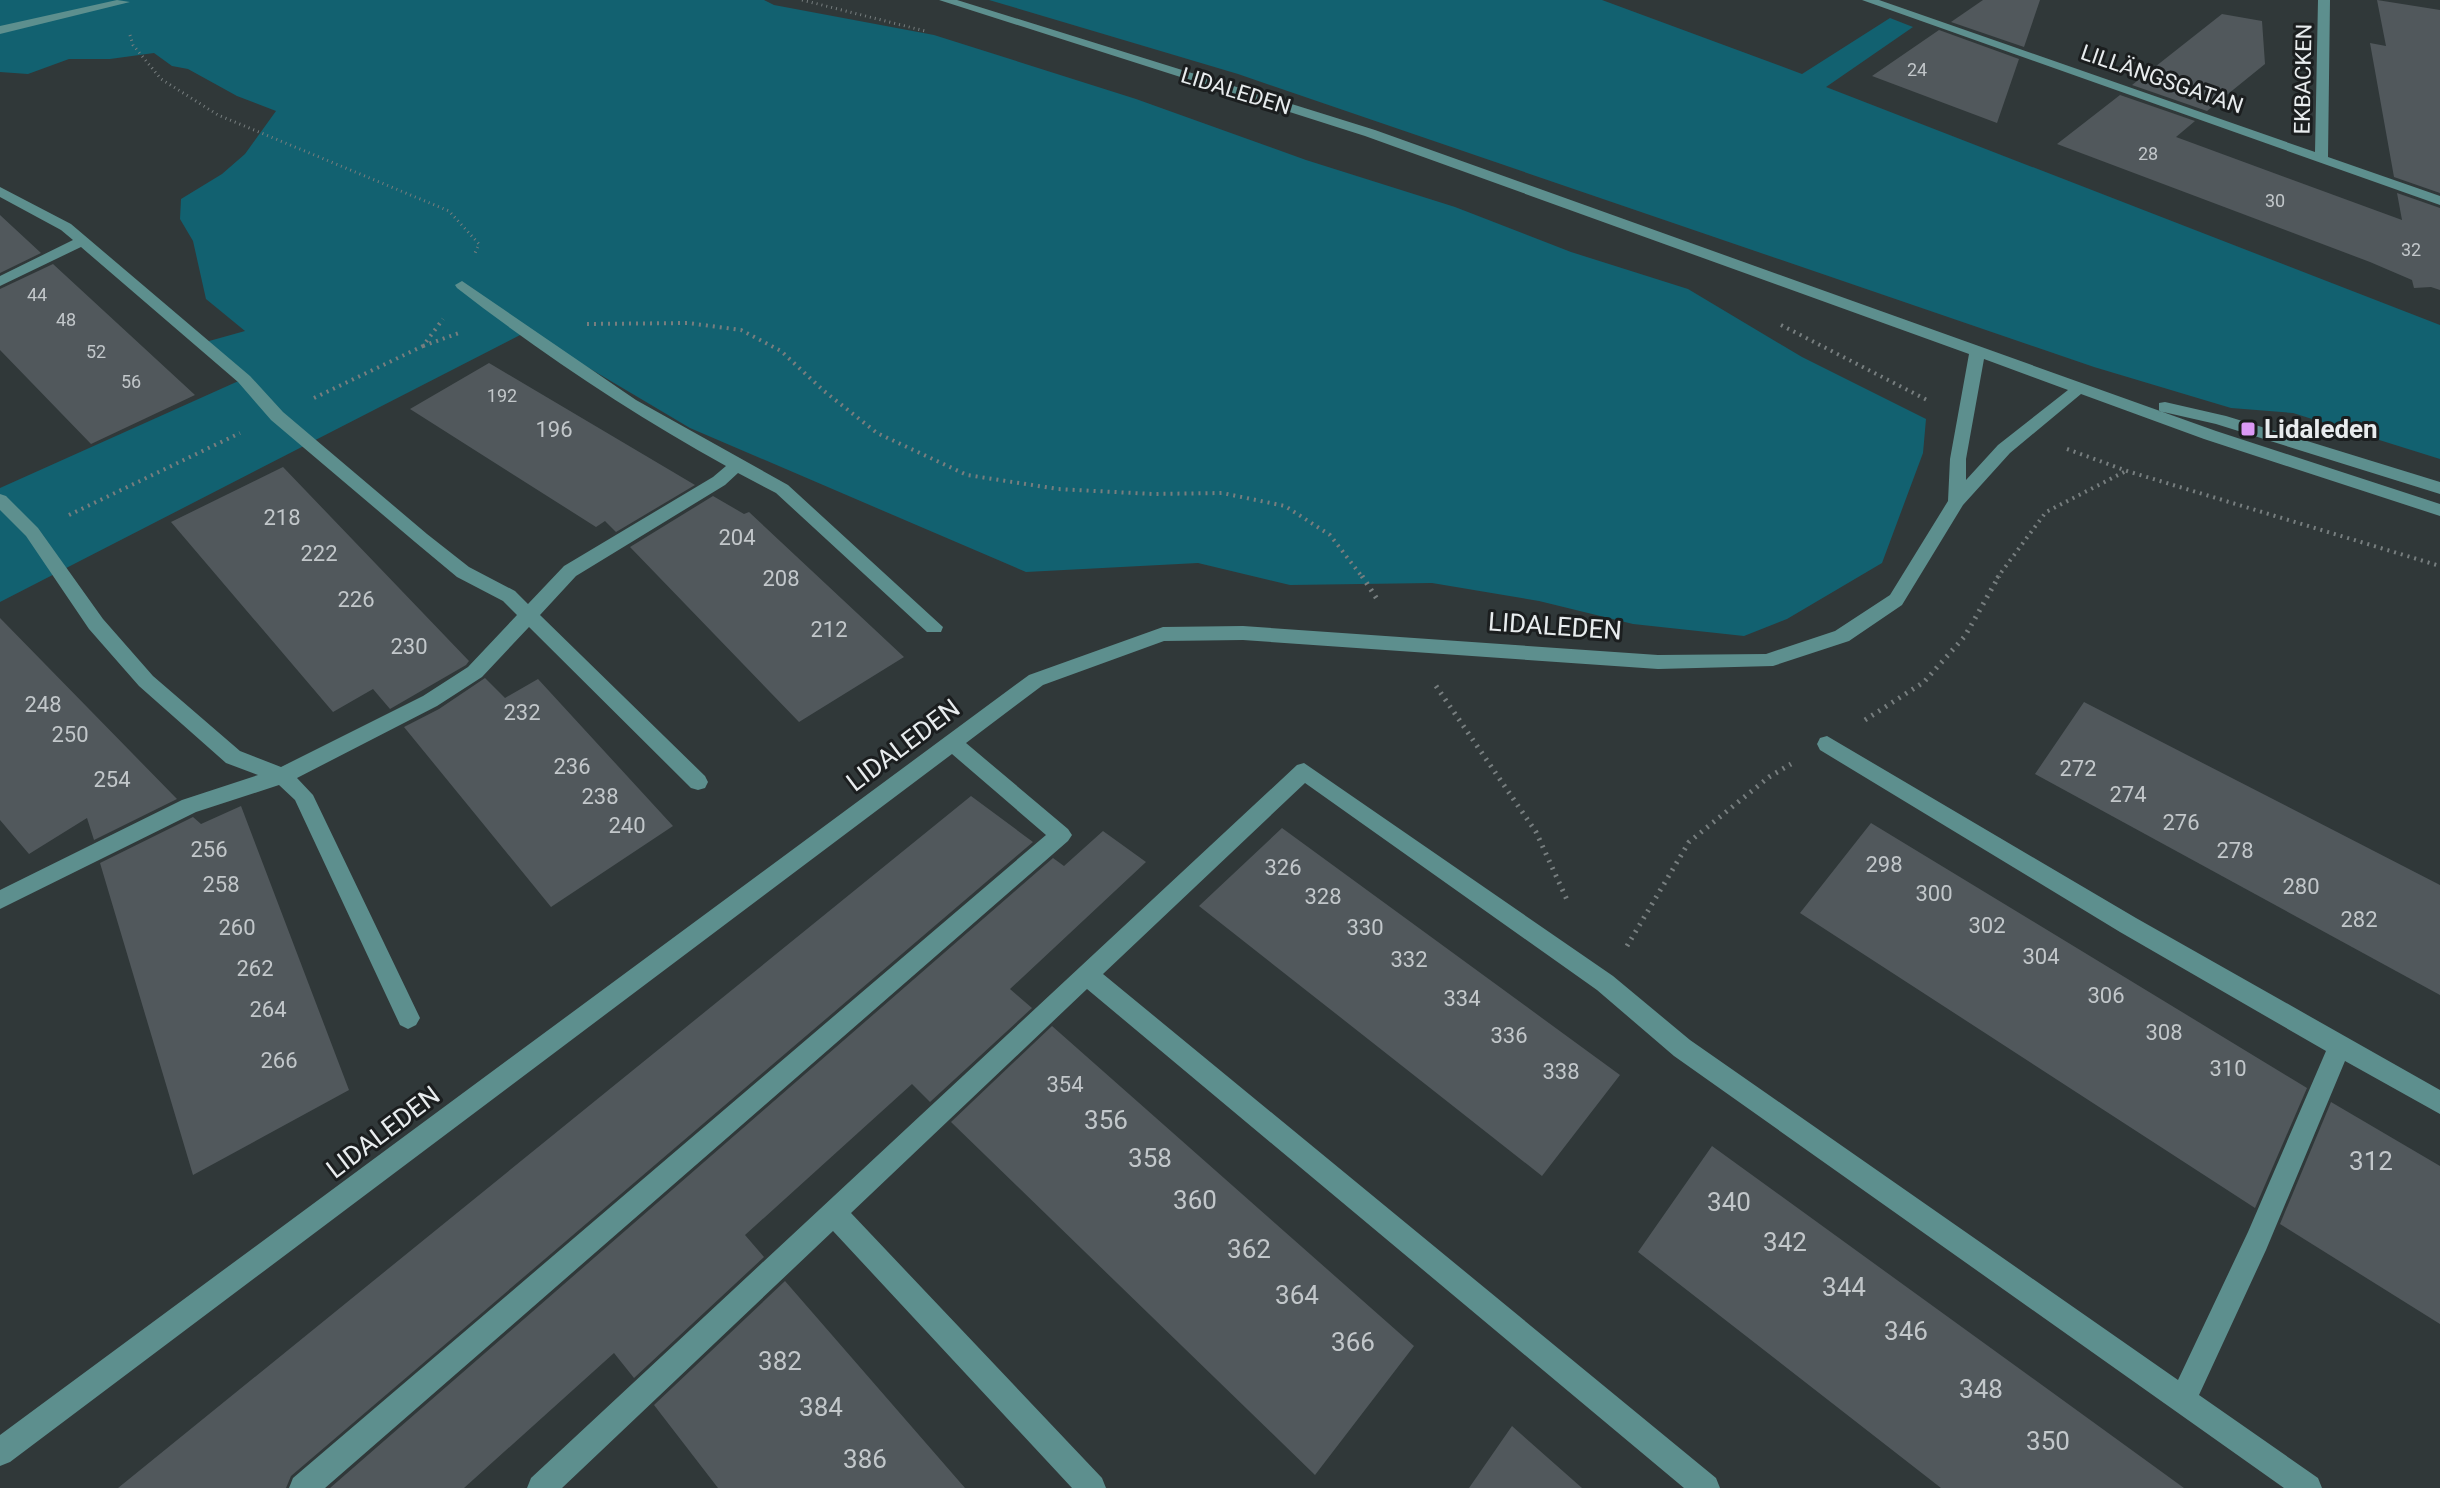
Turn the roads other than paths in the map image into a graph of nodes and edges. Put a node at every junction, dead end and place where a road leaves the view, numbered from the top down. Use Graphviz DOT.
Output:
graph roads {
  1 [pos="945,0"];
  2 [pos="1868,0"];
  3 [pos="2324,0"];
  4 [pos="124,2"];
  5 [pos="1896,4"];
  6 [pos="0,30"];
  7 [pos="2321,158"];
  8 [pos="0,191"];
  9 [pos="2440,201"];
  10 [pos="82,241"];
  11 [pos="0,282"];
  12 [pos="462,285"];
  13 [pos="1977,352"];
  14 [pos="2080,387"];
  15 [pos="737,465"];
  16 [pos="2440,488"];
  17 [pos="0,500"];
  18 [pos="1957,501"];
  19 [pos="2440,510"];
  20 [pos="528,617"];
  21 [pos="934,627"];
  22 [pos="953,743"];
  23 [pos="1827,744"];
  24 [pos="282,776"];
  25 [pos="698,782"];
  26 [pos="0,900"];
  27 [pos="1088,976"];
  28 [pos="408,1018"];
  29 [pos="2340,1046"];
  30 [pos="2440,1103"];
  31 [pos="834,1214"];
  32 [pos="2182,1401"];
  33 [pos="0,1452"];
  34 [pos="303,1488"];
  35 [pos="541,1488"];
  36 [pos="1092,1488"];
  37 [pos="1706,1488"];
  38 [pos="2308,1488"];
  1 -- 13 [label="street, LIDALEDEN"];
  2 -- 5 [label="street, LILLÄNGSGATAN"];
  3 -- 7 [label="street, EKBACKEN"];
  4 -- 6 [label="street"];
  5 -- 7 [label="street, LILLÄNGSGATAN"];
  7 -- 9 [label="street, LILLÄNGSGATAN"];
  8 -- 10 [label="street"];
  10 -- 11 [label="street"];
  10 -- 20 [label="street"];
  12 -- 15 [label="street"];
  13 -- 14 [label="street, LIDALEDEN"];
  13 -- 18 [label="street"];
  14 -- 16 [label="street, LIDALEDEN"];
  14 -- 18 [label="street, LIDALEDEN"];
  14 -- 19 [label="street, LIDALEDEN"];
  15 -- 20 [label="street"];
  15 -- 21 [label="street"];
  17 -- 24 [label="street"];
  18 -- 22 [label="street, LIDALEDEN"];
  20 -- 24 [label="street"];
  20 -- 25 [label="street"];
  22 -- 33 [label="street, LIDALEDEN"];
  22 -- 34 [label="street"];
  23 -- 29 [label="street"];
  24 -- 26 [label="street"];
  24 -- 28 [label="street"];
  27 -- 31 [label="street"];
  27 -- 32 [label="street"];
  27 -- 37 [label="street"];
  29 -- 30 [label="street"];
  29 -- 32 [label="street"];
  31 -- 35 [label="street"];
  31 -- 36 [label="street"];
  32 -- 38 [label="street"];
}
